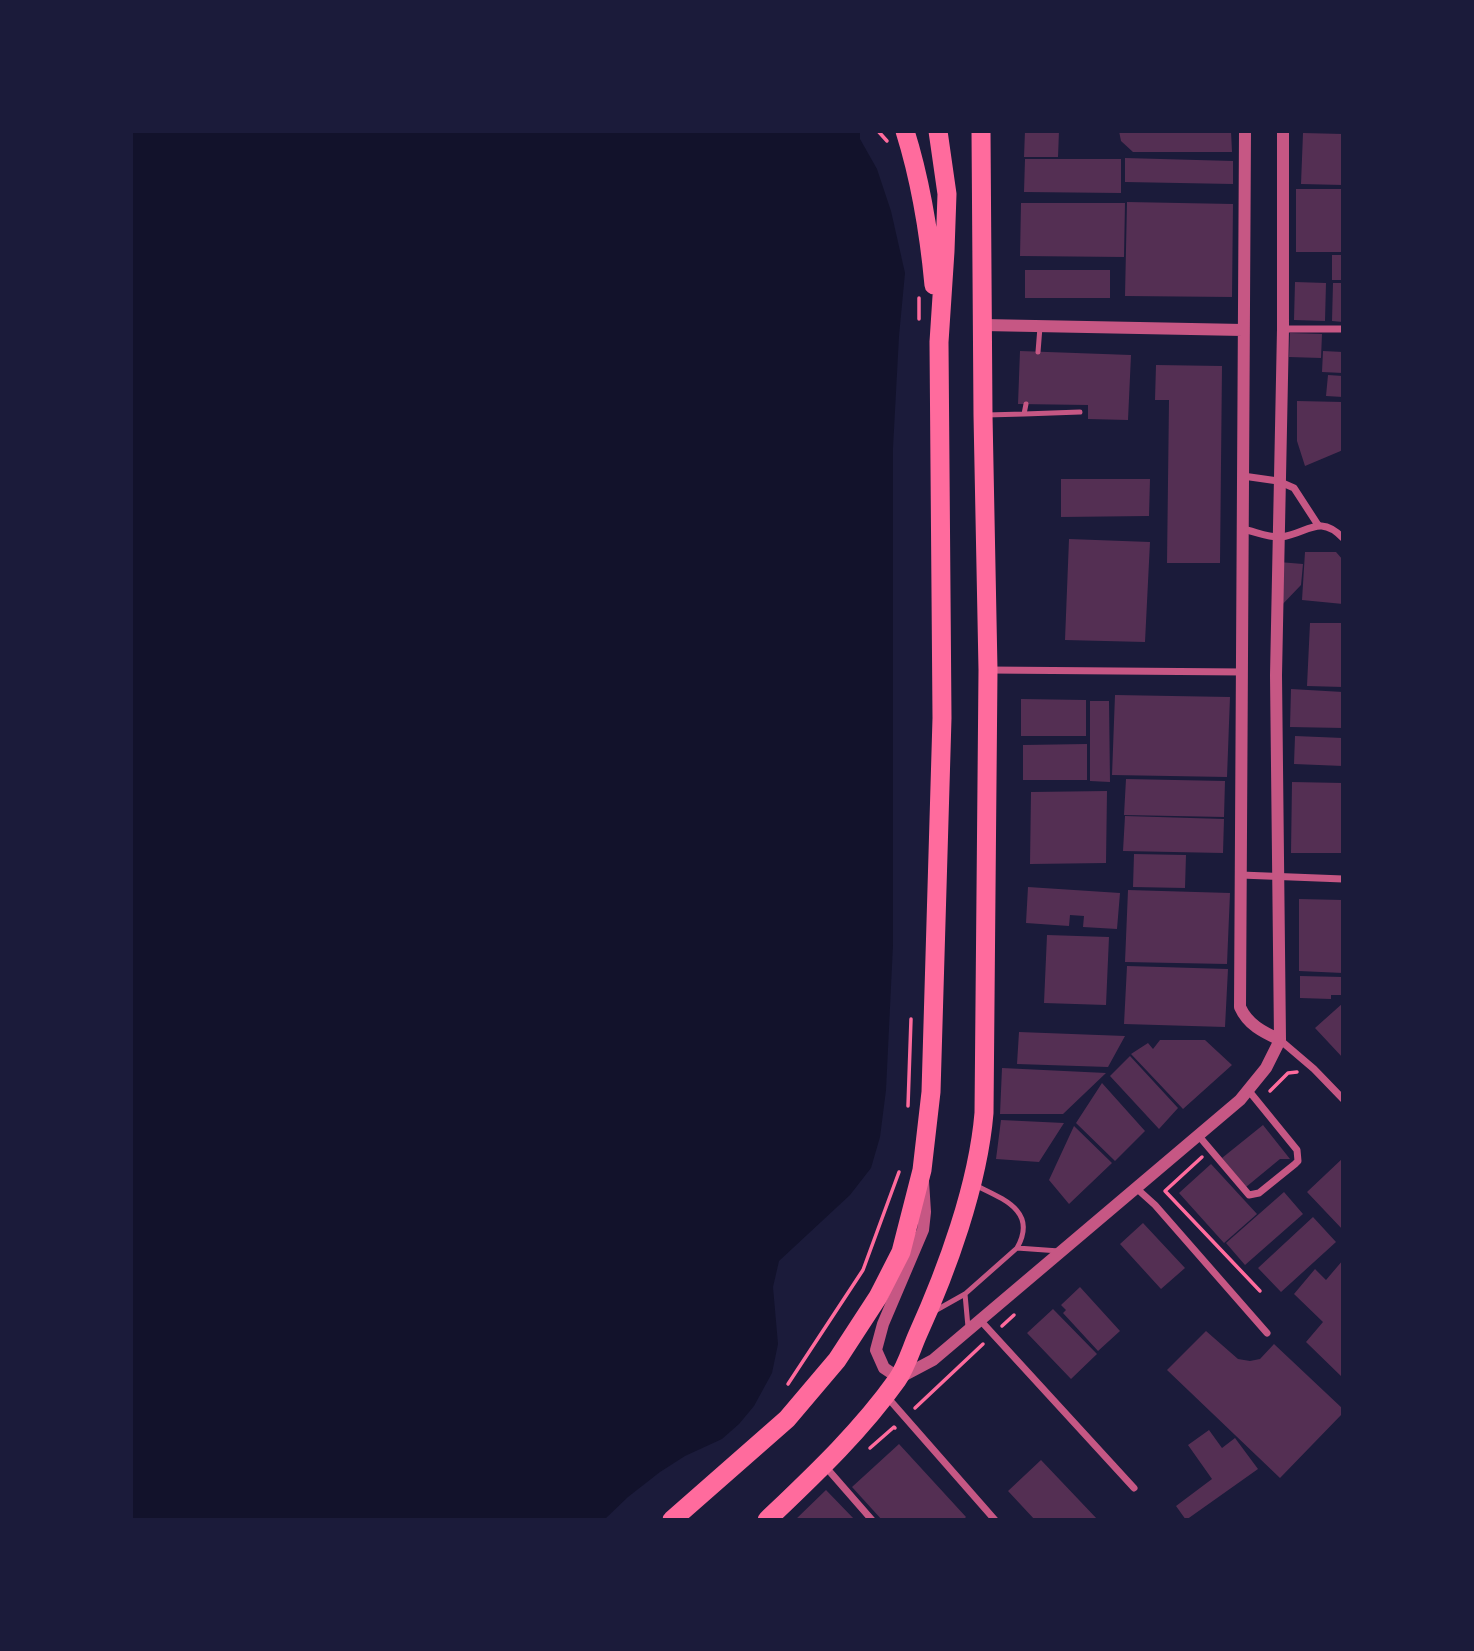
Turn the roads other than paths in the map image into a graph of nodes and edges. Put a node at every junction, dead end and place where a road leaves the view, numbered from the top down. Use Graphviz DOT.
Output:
graph roads {
  1 [pos="905,131"];
  2 [pos="938,131"];
  3 [pos="981,131"];
  4 [pos="1245,131"];
  5 [pos="1283,131"];
  6 [pos="983,325"];
  7 [pos="1040,325"];
  8 [pos="1283,329"];
  9 [pos="1343,329"];
  10 [pos="1243,330"];
  11 [pos="939,342"];
  12 [pos="1038,352"];
  13 [pos="1026,404"];
  14 [pos="1080,411"];
  15 [pos="1024,414"];
  16 [pos="982,415"];
  17 [pos="1242,476"];
  18 [pos="1278,481"];
  19 [pos="1343,523"];
  20 [pos="1318,525"];
  21 [pos="1242,529"];
  22 [pos="1334,529"];
  23 [pos="1280,537"];
  24 [pos="1343,538"];
  25 [pos="988,670"];
  26 [pos="1243,672"];
  27 [pos="1241,875"];
  28 [pos="1278,875"];
  29 [pos="1343,878"];
  30 [pos="1280,1040"];
  31 [pos="1249,1091"];
  32 [pos="1343,1099"];
  33 [pos="1198,1135"];
  34 [pos="922,1170"];
  35 [pos="972,1183"];
  36 [pos="1135,1187"];
  37 [pos="1017,1248"];
  38 [pos="1060,1251"];
  39 [pos="965,1294"];
  40 [pos="927,1315"];
  41 [pos="980,1320"];
  42 [pos="968,1330"];
  43 [pos="1267,1333"];
  44 [pos="899,1378"];
  45 [pos="885,1395"];
  46 [pos="823,1464"];
  47 [pos="1134,1488"];
  48 [pos="672,1520"];
  49 [pos="767,1520"];
  50 [pos="872,1520"];
  51 [pos="995,1520"];
  1 -- 11 [label="highway"];
  2 -- 11 [label="highway"];
  3 -- 6 [label="highway"];
  4 -- 10 [label="street"];
  5 -- 8 [label="street"];
  6 -- 7 [label="street"];
  6 -- 16 [label="highway"];
  7 -- 10 [label="street"];
  7 -- 12 [label="lane"];
  8 -- 9 [label="street"];
  8 -- 18 [label="street"];
  10 -- 17 [label="street"];
  11 -- 34 [label="highway"];
  13 -- 15 [label="lane"];
  14 -- 15 [label="lane"];
  15 -- 16 [label="lane"];
  16 -- 25 [label="highway"];
  17 -- 18 [label="street"];
  17 -- 21 [label="street"];
  18 -- 20 [label="street"];
  18 -- 23 [label="street"];
  19 -- 22 [label="street"];
  20 -- 22 [label="street"];
  20 -- 23 [label="street"];
  21 -- 23 [label="street"];
  21 -- 26 [label="street"];
  22 -- 24 [label="street"];
  23 -- 28 [label="street"];
  25 -- 26 [label="street"];
  25 -- 35 [label="highway"];
  26 -- 27 [label="street"];
  27 -- 28 [label="street"];
  27 -- 30 [label="street"];
  28 -- 29 [label="street"];
  28 -- 30 [label="street"];
  30 -- 31 [label="street"];
  30 -- 32 [label="street"];
  31 -- 33 [label="street"];
  31 -- 33 [label="street"];
  33 -- 36 [label="street"];
  34 -- 44 [label="street"];
  34 -- 48 [label="highway"];
  35 -- 37 [label="lane"];
  35 -- 40 [label="highway"];
  36 -- 38 [label="street"];
  36 -- 43 [label="street"];
  37 -- 38 [label="lane"];
  37 -- 39 [label="lane"];
  38 -- 41 [label="street"];
  39 -- 40 [label="lane"];
  39 -- 42 [label="lane"];
  40 -- 44 [label="highway"];
  41 -- 42 [label="street"];
  41 -- 47 [label="street"];
  42 -- 44 [label="street"];
  44 -- 45 [label="highway"];
  45 -- 46 [label="highway"];
  45 -- 51 [label="street"];
  46 -- 49 [label="highway"];
  46 -- 50 [label="street"];
}
